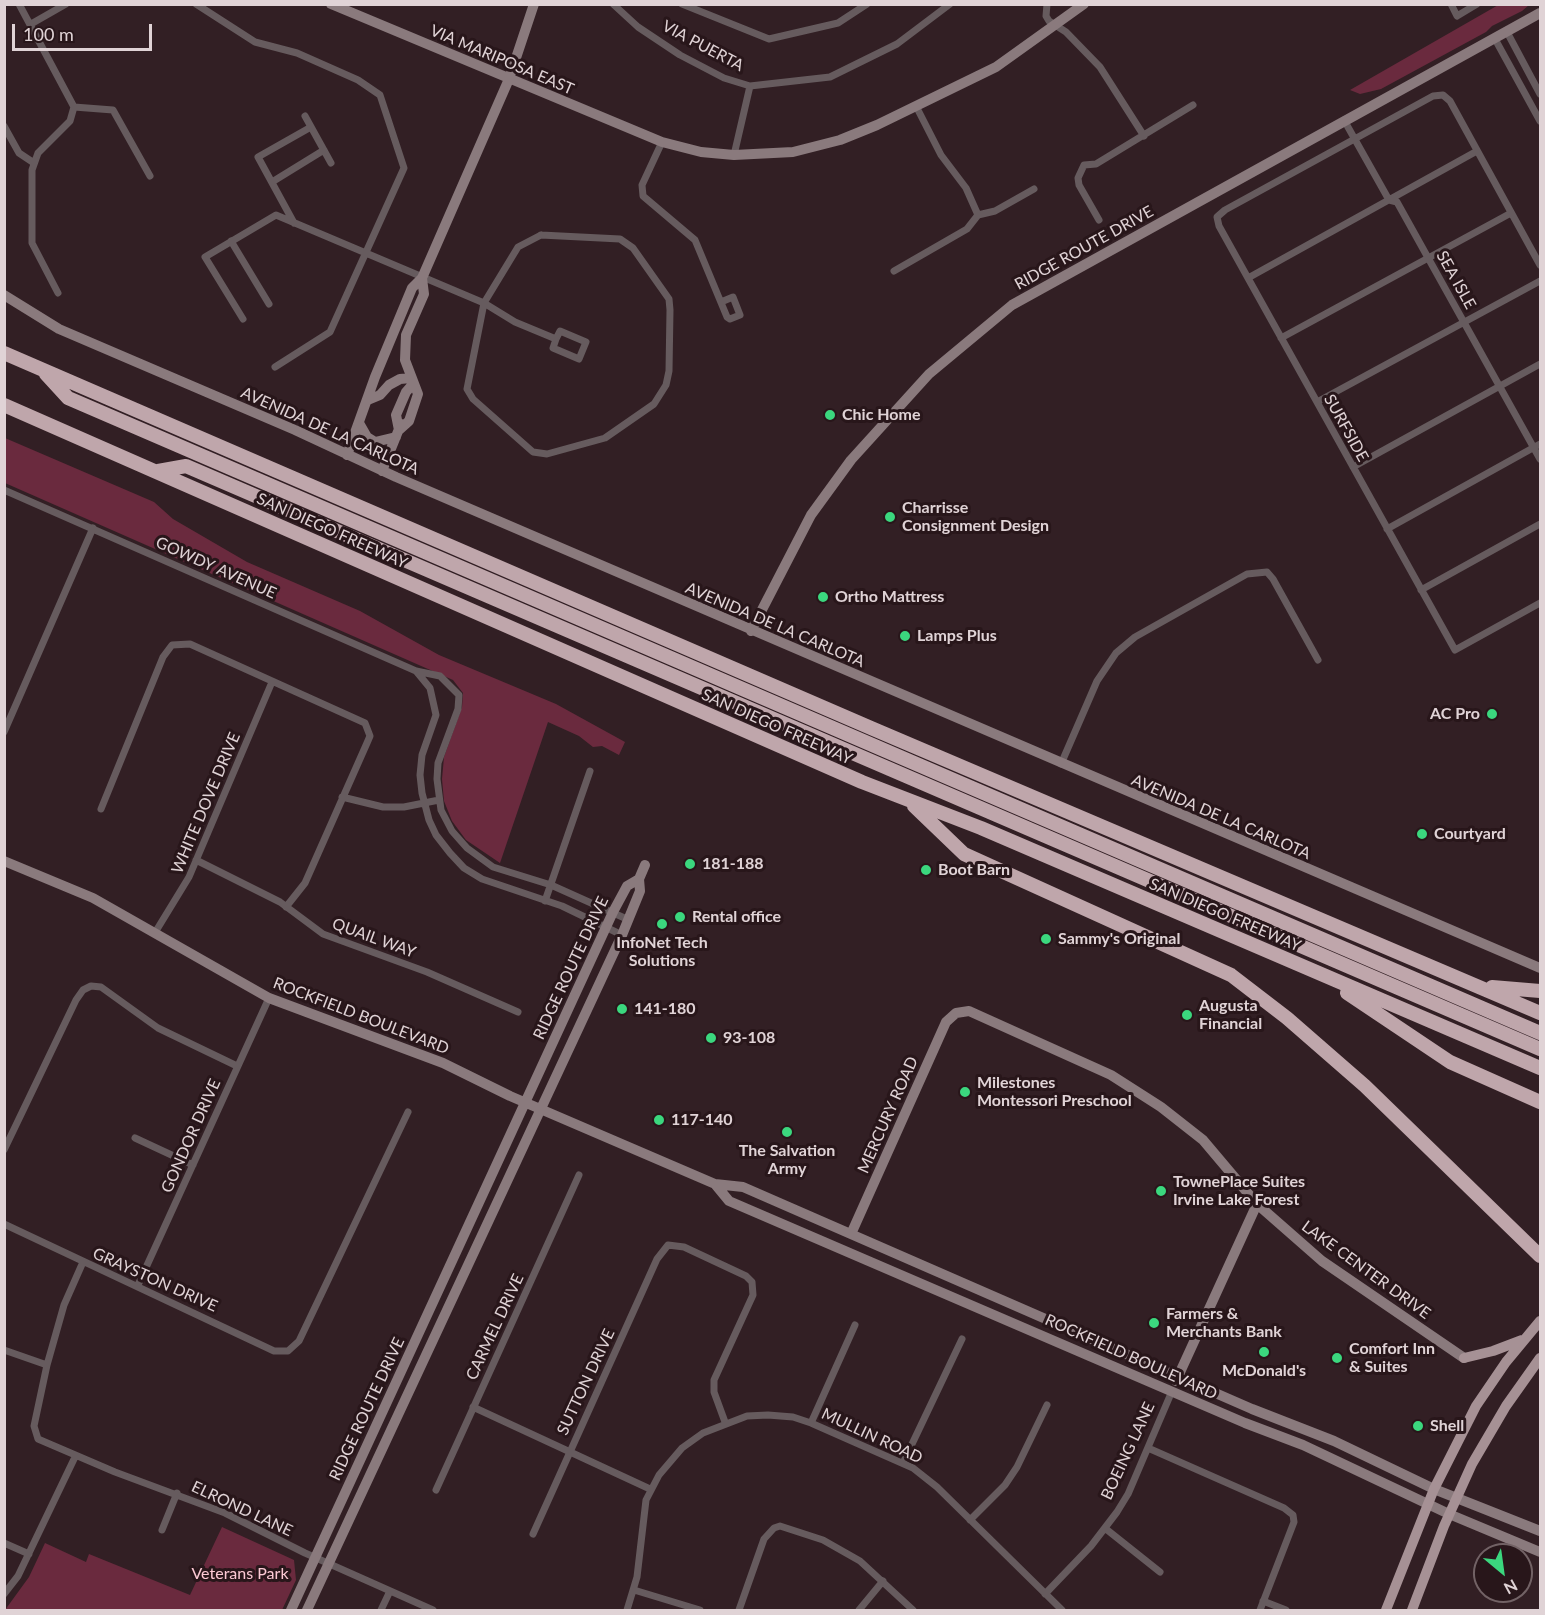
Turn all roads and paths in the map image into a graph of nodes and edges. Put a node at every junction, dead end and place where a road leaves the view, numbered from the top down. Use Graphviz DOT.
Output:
graph roads {
  1 [pos="19,4"];
  2 [pos="66,4"];
  3 [pos="196,4"];
  4 [pos="331,4"];
  5 [pos="534,4"];
  6 [pos="613,4"];
  7 [pos="681,4"];
  8 [pos="867,4"];
  9 [pos="950,4"];
  10 [pos="1047,4"];
  11 [pos="1084,4"];
  12 [pos="1451,4"];
  13 [pos="1477,4"];
  14 [pos="1540,13"];
  15 [pos="31,24"];
  16 [pos="1056,26"];
  17 [pos="1507,32"];
  18 [pos="1495,39"];
  19 [pos="509,80"];
  20 [pos="750,86"];
  21 [pos="1540,94"];
  22 [pos="1193,105"];
  23 [pos="74,107"];
  24 [pos="917,108"];
  25 [pos="305,116"];
  26 [pos="1344,120"];
  27 [pos="1540,121"];
  28 [pos="4,126"];
  29 [pos="311,127"];
  30 [pos="1144,136"];
  31 [pos="1355,139"];
  32 [pos="662,142"];
  33 [pos="324,150"];
  34 [pos="1478,151"];
  35 [pos="734,155"];
  36 [pos="34,163"];
  37 [pos="331,163"];
  38 [pos="150,176"];
  39 [pos="272,182"];
  40 [pos="1034,189"];
  41 [pos="1389,200"];
  42 [pos="1511,213"];
  43 [pos="978,215"];
  44 [pos="1099,220"];
  45 [pos="294,224"];
  46 [pos="231,242"];
  47 [pos="366,255"];
  48 [pos="1428,258"];
  49 [pos="1540,265"];
  50 [pos="894,272"];
  51 [pos="422,278"];
  52 [pos="1248,278"];
  53 [pos="1540,280"];
  54 [pos="58,293"];
  55 [pos="4,295"];
  56 [pos="721,302"];
  57 [pos="484,303"];
  58 [pos="269,304"];
  59 [pos="243,318"];
  60 [pos="1464,322"];
  61 [pos="1281,338"];
  62 [pos="556,339"];
  63 [pos="4,353"];
  64 [pos="1540,364"];
  65 [pos="274,367"];
  66 [pos="40,368"];
  67 [pos="412,381"];
  68 [pos="1500,386"];
  69 [pos="368,400"];
  70 [pos="1317,402"];
  71 [pos="4,405"];
  72 [pos="359,423"];
  73 [pos="397,434"];
  74 [pos="1537,446"];
  75 [pos="346,455"];
  76 [pos="1540,459"];
  77 [pos="1353,467"];
  78 [pos="158,471"];
  79 [pos="382,471"];
  80 [pos="4,490"];
  81 [pos="1540,524"];
  82 [pos="93,528"];
  83 [pos="1387,529"];
  84 [pos="1421,590"];
  85 [pos="1540,603"];
  86 [pos="751,631"];
  87 [pos="1318,660"];
  88 [pos="416,671"];
  89 [pos="272,682"];
  90 [pos="4,732"];
  91 [pos="1061,764"];
  92 [pos="590,771"];
  93 [pos="342,797"];
  94 [pos="439,800"];
  95 [pos="911,802"];
  96 [pos="424,803"];
  97 [pos="101,809"];
  98 [pos="196,860"];
  99 [pos="645,865"];
  100 [pos="6,866"];
  101 [pos="639,879"];
  102 [pos="550,885"];
  103 [pos="545,901"];
  104 [pos="286,907"];
  105 [pos="613,912"];
  106 [pos="629,920"];
  107 [pos="607,927"];
  108 [pos="156,931"];
  109 [pos="622,935"];
  110 [pos="1540,968"];
  111 [pos="1318,974"];
  112 [pos="1482,986"];
  113 [pos="1540,991"];
  114 [pos="269,998"];
  115 [pos="518,1012"];
  116 [pos="957,1013"];
  117 [pos="1540,1013"];
  118 [pos="1540,1033"];
  119 [pos="1540,1049"];
  120 [pos="237,1066"];
  121 [pos="1540,1068"];
  122 [pos="1540,1102"];
  123 [pos="525,1103"];
  124 [pos="540,1109"];
  125 [pos="408,1112"];
  126 [pos="135,1138"];
  127 [pos="4,1150"];
  128 [pos="193,1165"];
  129 [pos="579,1175"];
  130 [pos="715,1184"];
  131 [pos="1257,1204"];
  132 [pos="4,1224"];
  133 [pos="851,1234"];
  134 [pos="832,1244"];
  135 [pos="1540,1256"];
  136 [pos="83,1262"];
  137 [pos="138,1285"];
  138 [pos="1540,1321"];
  139 [pos="855,1325"];
  140 [pos="962,1338"];
  141 [pos="1525,1338"];
  142 [pos="4,1350"];
  143 [pos="1540,1358"];
  144 [pos="47,1365"];
  145 [pos="1179,1375"];
  146 [pos="1172,1391"];
  147 [pos="1047,1405"];
  148 [pos="473,1407"];
  149 [pos="725,1422"];
  150 [pos="811,1423"];
  151 [pos="1148,1448"];
  152 [pos="569,1452"];
  153 [pos="75,1457"];
  154 [pos="903,1463"];
  155 [pos="650,1489"];
  156 [pos="1434,1489"];
  157 [pos="436,1490"];
  158 [pos="177,1493"];
  159 [pos="1458,1497"];
  160 [pos="1427,1503"];
  161 [pos="1449,1514"];
  162 [pos="970,1520"];
  163 [pos="1106,1529"];
  164 [pos="162,1530"];
  165 [pos="1540,1531"];
  166 [pos="533,1534"];
  167 [pos="4,1543"];
  168 [pos="1540,1552"];
  169 [pos="29,1554"];
  170 [pos="315,1557"];
  171 [pos="329,1563"];
  172 [pos="1160,1572"];
  173 [pos="883,1581"];
  174 [pos="634,1590"];
  175 [pos="390,1591"];
  176 [pos="4,1594"];
  177 [pos="1045,1594"];
  178 [pos="1263,1601"];
  179 [pos="291,1611"];
  180 [pos="307,1611"];
  181 [pos="381,1611"];
  182 [pos="433,1611"];
  183 [pos="627,1611"];
  184 [pos="700,1611"];
  185 [pos="739,1611"];
  186 [pos="859,1611"];
  187 [pos="913,1611"];
  188 [pos="1062,1611"];
  189 [pos="1260,1611"];
  190 [pos="1286,1611"];
  191 [pos="1386,1611"];
  192 [pos="1412,1611"];
  1 -- 15 [label="street"];
  2 -- 15 [label="street"];
  3 -- 47 [label="street"];
  4 -- 19 [label="main road, VIA MARIPOSA EAST"];
  5 -- 19 [label="main road"];
  6 -- 20 [label="street, VIA PUERTA"];
  7 -- 8 [label="street, VIA PUERTA"];
  9 -- 20 [label="street, VIA PUERTA"];
  10 -- 16 [label="street"];
  11 -- 16 [label="main road, VIA MARIPOSA EAST"];
  12 -- 13 [label="street"];
  14 -- 17 [label="main road, RIDGE ROUTE DRIVE"];
  15 -- 23 [label="street"];
  16 -- 24 [label="main road, VIA MARIPOSA EAST"];
  16 -- 30 [label="street"];
  17 -- 18 [label="main road, RIDGE ROUTE DRIVE"];
  17 -- 21 [label="street"];
  18 -- 26 [label="main road, RIDGE ROUTE DRIVE"];
  18 -- 27 [label="street"];
  19 -- 32 [label="main road, VIA MARIPOSA EAST"];
  19 -- 51 [label="main road"];
  20 -- 35 [label="street"];
  22 -- 30 [label="street"];
  23 -- 36 [label="street"];
  23 -- 38 [label="street"];
  24 -- 35 [label="main road, VIA MARIPOSA EAST"];
  24 -- 43 [label="street"];
  25 -- 29 [label="street"];
  26 -- 31 [label="street, SEA ISLE"];
  26 -- 86 [label="main road, RIDGE ROUTE DRIVE"];
  28 -- 36 [label="street"];
  29 -- 33 [label="street"];
  29 -- 39 [label="street"];
  30 -- 44 [label="street"];
  31 -- 34 [label="street"];
  31 -- 41 [label="street, SEA ISLE"];
  31 -- 52 [label="street, SURFSIDE"];
  32 -- 35 [label="main road, VIA MARIPOSA EAST"];
  32 -- 56 [label="street"];
  33 -- 37 [label="street"];
  33 -- 39 [label="street"];
  34 -- 41 [label="street"];
  34 -- 42 [label="street"];
  36 -- 54 [label="street"];
  39 -- 45 [label="street"];
  40 -- 43 [label="street"];
  41 -- 48 [label="street, SEA ISLE"];
  41 -- 52 [label="street"];
  42 -- 48 [label="street"];
  42 -- 49 [label="street"];
  43 -- 50 [label="street"];
  45 -- 46 [label="street"];
  45 -- 47 [label="street"];
  46 -- 58 [label="street"];
  46 -- 59 [label="street"];
  47 -- 51 [label="street"];
  47 -- 65 [label="street"];
  48 -- 60 [label="street, SEA ISLE"];
  48 -- 61 [label="street"];
  51 -- 57 [label="street"];
  51 -- 67 [label="main road"];
  51 -- 69 [label="main road"];
  52 -- 61 [label="street, SURFSIDE"];
  53 -- 60 [label="street"];
  55 -- 75 [label="main road, AVENIDA DE LA CARLOTA"];
  57 -- 57 [label="street"];
  57 -- 62 [label="street"];
  60 -- 68 [label="street, SEA ISLE"];
  60 -- 70 [label="street"];
  61 -- 70 [label="street, SURFSIDE"];
  62 -- 62 [label="street"];
  63 -- 66 [label="highway, SAN DIEGO FREEWAY"];
  64 -- 68 [label="street"];
  66 -- 112 [label="highway, SAN DIEGO FREEWAY"];
  66 -- 118 [label="highway"];
  67 -- 69 [label="main road"];
  67 -- 73 [label="main road"];
  68 -- 74 [label="street, SEA ISLE"];
  68 -- 77 [label="street"];
  69 -- 72 [label="main road"];
  70 -- 77 [label="street, SURFSIDE"];
  71 -- 78 [label="highway, SAN DIEGO FREEWAY"];
  72 -- 73 [label="main road"];
  72 -- 75 [label="main road"];
  73 -- 79 [label="main road"];
  74 -- 76 [label="street, SEA ISLE"];
  74 -- 83 [label="street"];
  75 -- 79 [label="main road, AVENIDA DE LA CARLOTA"];
  77 -- 83 [label="street, SURFSIDE"];
  78 -- 95 [label="highway, SAN DIEGO FREEWAY"];
  78 -- 119 [label="highway"];
  79 -- 86 [label="main road, AVENIDA DE LA CARLOTA"];
  80 -- 82 [label="street, GOWDY AVENUE"];
  81 -- 84 [label="street"];
  82 -- 88 [label="street, GOWDY AVENUE"];
  82 -- 90 [label="street"];
  83 -- 84 [label="street, SURFSIDE"];
  84 -- 85 [label="street, SURFSIDE"];
  86 -- 91 [label="main road, AVENIDA DE LA CARLOTA"];
  87 -- 91 [label="street"];
  88 -- 94 [label="street, GOWDY AVENUE"];
  88 -- 96 [label="street"];
  89 -- 93 [label="street"];
  89 -- 97 [label="street"];
  89 -- 98 [label="street, WHITE DOVE DRIVE"];
  91 -- 110 [label="main road, AVENIDA DE LA CARLOTA"];
  92 -- 102 [label="street"];
  93 -- 96 [label="street"];
  93 -- 104 [label="street"];
  94 -- 96 [label="street"];
  94 -- 102 [label="street, GOWDY AVENUE"];
  95 -- 111 [label="highway, SAN DIEGO FREEWAY"];
  95 -- 135 [label="highway"];
  96 -- 103 [label="street"];
  98 -- 104 [label="street, QUAIL WAY"];
  98 -- 108 [label="street, WHITE DOVE DRIVE"];
  99 -- 101 [label="main road"];
  100 -- 108 [label="main road, ROCKFIELD BOULEVARD"];
  101 -- 105 [label="main road, RIDGE ROUTE DRIVE"];
  101 -- 106 [label="main road, RIDGE ROUTE DRIVE"];
  102 -- 103 [label="street"];
  102 -- 105 [label="street, GOWDY AVENUE"];
  103 -- 107 [label="street"];
  104 -- 115 [label="street, QUAIL WAY"];
  105 -- 106 [label="street, GOWDY AVENUE"];
  105 -- 107 [label="main road, RIDGE ROUTE DRIVE"];
  106 -- 109 [label="main road, RIDGE ROUTE DRIVE"];
  107 -- 109 [label="street"];
  107 -- 123 [label="main road, RIDGE ROUTE DRIVE"];
  108 -- 114 [label="main road, ROCKFIELD BOULEVARD"];
  109 -- 124 [label="main road, RIDGE ROUTE DRIVE"];
  111 -- 121 [label="highway, SAN DIEGO FREEWAY"];
  111 -- 122 [label="highway"];
  112 -- 113 [label="highway"];
  112 -- 117 [label="highway, SAN DIEGO FREEWAY"];
  114 -- 120 [label="street, GONDOR DRIVE"];
  114 -- 123 [label="main road, ROCKFIELD BOULEVARD"];
  116 -- 131 [label="main road, LAKE CENTER DRIVE"];
  116 -- 133 [label="main road, MERCURY ROAD"];
  120 -- 127 [label="street"];
  120 -- 128 [label="street, GONDOR DRIVE"];
  123 -- 124 [label="main road, ROCKFIELD BOULEVARD"];
  123 -- 170 [label="main road, RIDGE ROUTE DRIVE"];
  124 -- 130 [label="main road, ROCKFIELD BOULEVARD"];
  124 -- 171 [label="main road, RIDGE ROUTE DRIVE"];
  125 -- 137 [label="street, GRAYSTON DRIVE"];
  126 -- 128 [label="street"];
  128 -- 137 [label="street, GONDOR DRIVE"];
  129 -- 148 [label="street, CARMEL DRIVE"];
  130 -- 133 [label="main road, ROCKFIELD BOULEVARD"];
  130 -- 134 [label="main road, ROCKFIELD BOULEVARD"];
  131 -- 141 [label="main road, LAKE CENTER DRIVE"];
  131 -- 145 [label="main road, BOEING LANE"];
  132 -- 136 [label="street, GRAYSTON DRIVE"];
  133 -- 134 [label="main road"];
  133 -- 145 [label="main road, ROCKFIELD BOULEVARD"];
  134 -- 146 [label="main road, ROCKFIELD BOULEVARD"];
  136 -- 137 [label="street, GRAYSTON DRIVE"];
  136 -- 144 [label="street"];
  138 -- 141 [label="main road"];
  139 -- 150 [label="street"];
  140 -- 154 [label="street"];
  141 -- 156 [label="main road"];
  142 -- 144 [label="street"];
  143 -- 159 [label="main road"];
  144 -- 153 [label="street, ELROND LANE"];
  145 -- 146 [label="main road, BOEING LANE"];
  145 -- 156 [label="main road, ROCKFIELD BOULEVARD"];
  146 -- 151 [label="street, BOEING LANE"];
  146 -- 160 [label="main road, ROCKFIELD BOULEVARD"];
  147 -- 162 [label="street"];
  148 -- 152 [label="street"];
  148 -- 157 [label="street, CARMEL DRIVE"];
  149 -- 150 [label="street, MULLIN ROAD"];
  149 -- 152 [label="street, SUTTON DRIVE"];
  149 -- 155 [label="street, MULLIN ROAD"];
  150 -- 154 [label="street, MULLIN ROAD"];
  151 -- 163 [label="street, BOEING LANE"];
  151 -- 178 [label="street"];
  152 -- 155 [label="street"];
  152 -- 166 [label="street, SUTTON DRIVE"];
  153 -- 158 [label="street, ELROND LANE"];
  153 -- 169 [label="street"];
  154 -- 162 [label="street, MULLIN ROAD"];
  155 -- 174 [label="street"];
  156 -- 159 [label="main road, ROCKFIELD BOULEVARD"];
  156 -- 160 [label="main road"];
  158 -- 164 [label="street"];
  158 -- 170 [label="street, ELROND LANE"];
  159 -- 161 [label="main road"];
  159 -- 165 [label="main road, ROCKFIELD BOULEVARD"];
  160 -- 161 [label="main road, ROCKFIELD BOULEVARD"];
  160 -- 191 [label="main road"];
  161 -- 168 [label="main road, ROCKFIELD BOULEVARD"];
  161 -- 192 [label="main road"];
  162 -- 177 [label="street, MULLIN ROAD"];
  163 -- 172 [label="street"];
  163 -- 177 [label="street, BOEING LANE"];
  167 -- 169 [label="street"];
  169 -- 176 [label="street"];
  170 -- 171 [label="street, ELROND LANE"];
  170 -- 179 [label="main road, RIDGE ROUTE DRIVE"];
  171 -- 175 [label="street, ELROND LANE"];
  171 -- 180 [label="main road, RIDGE ROUTE DRIVE"];
  173 -- 185 [label="street"];
  173 -- 186 [label="street"];
  173 -- 187 [label="street"];
  174 -- 183 [label="street"];
  174 -- 184 [label="street"];
  175 -- 181 [label="street"];
  175 -- 182 [label="street, ELROND LANE"];
  177 -- 188 [label="street, MULLIN ROAD"];
  178 -- 189 [label="street"];
  178 -- 190 [label="street"];
}
